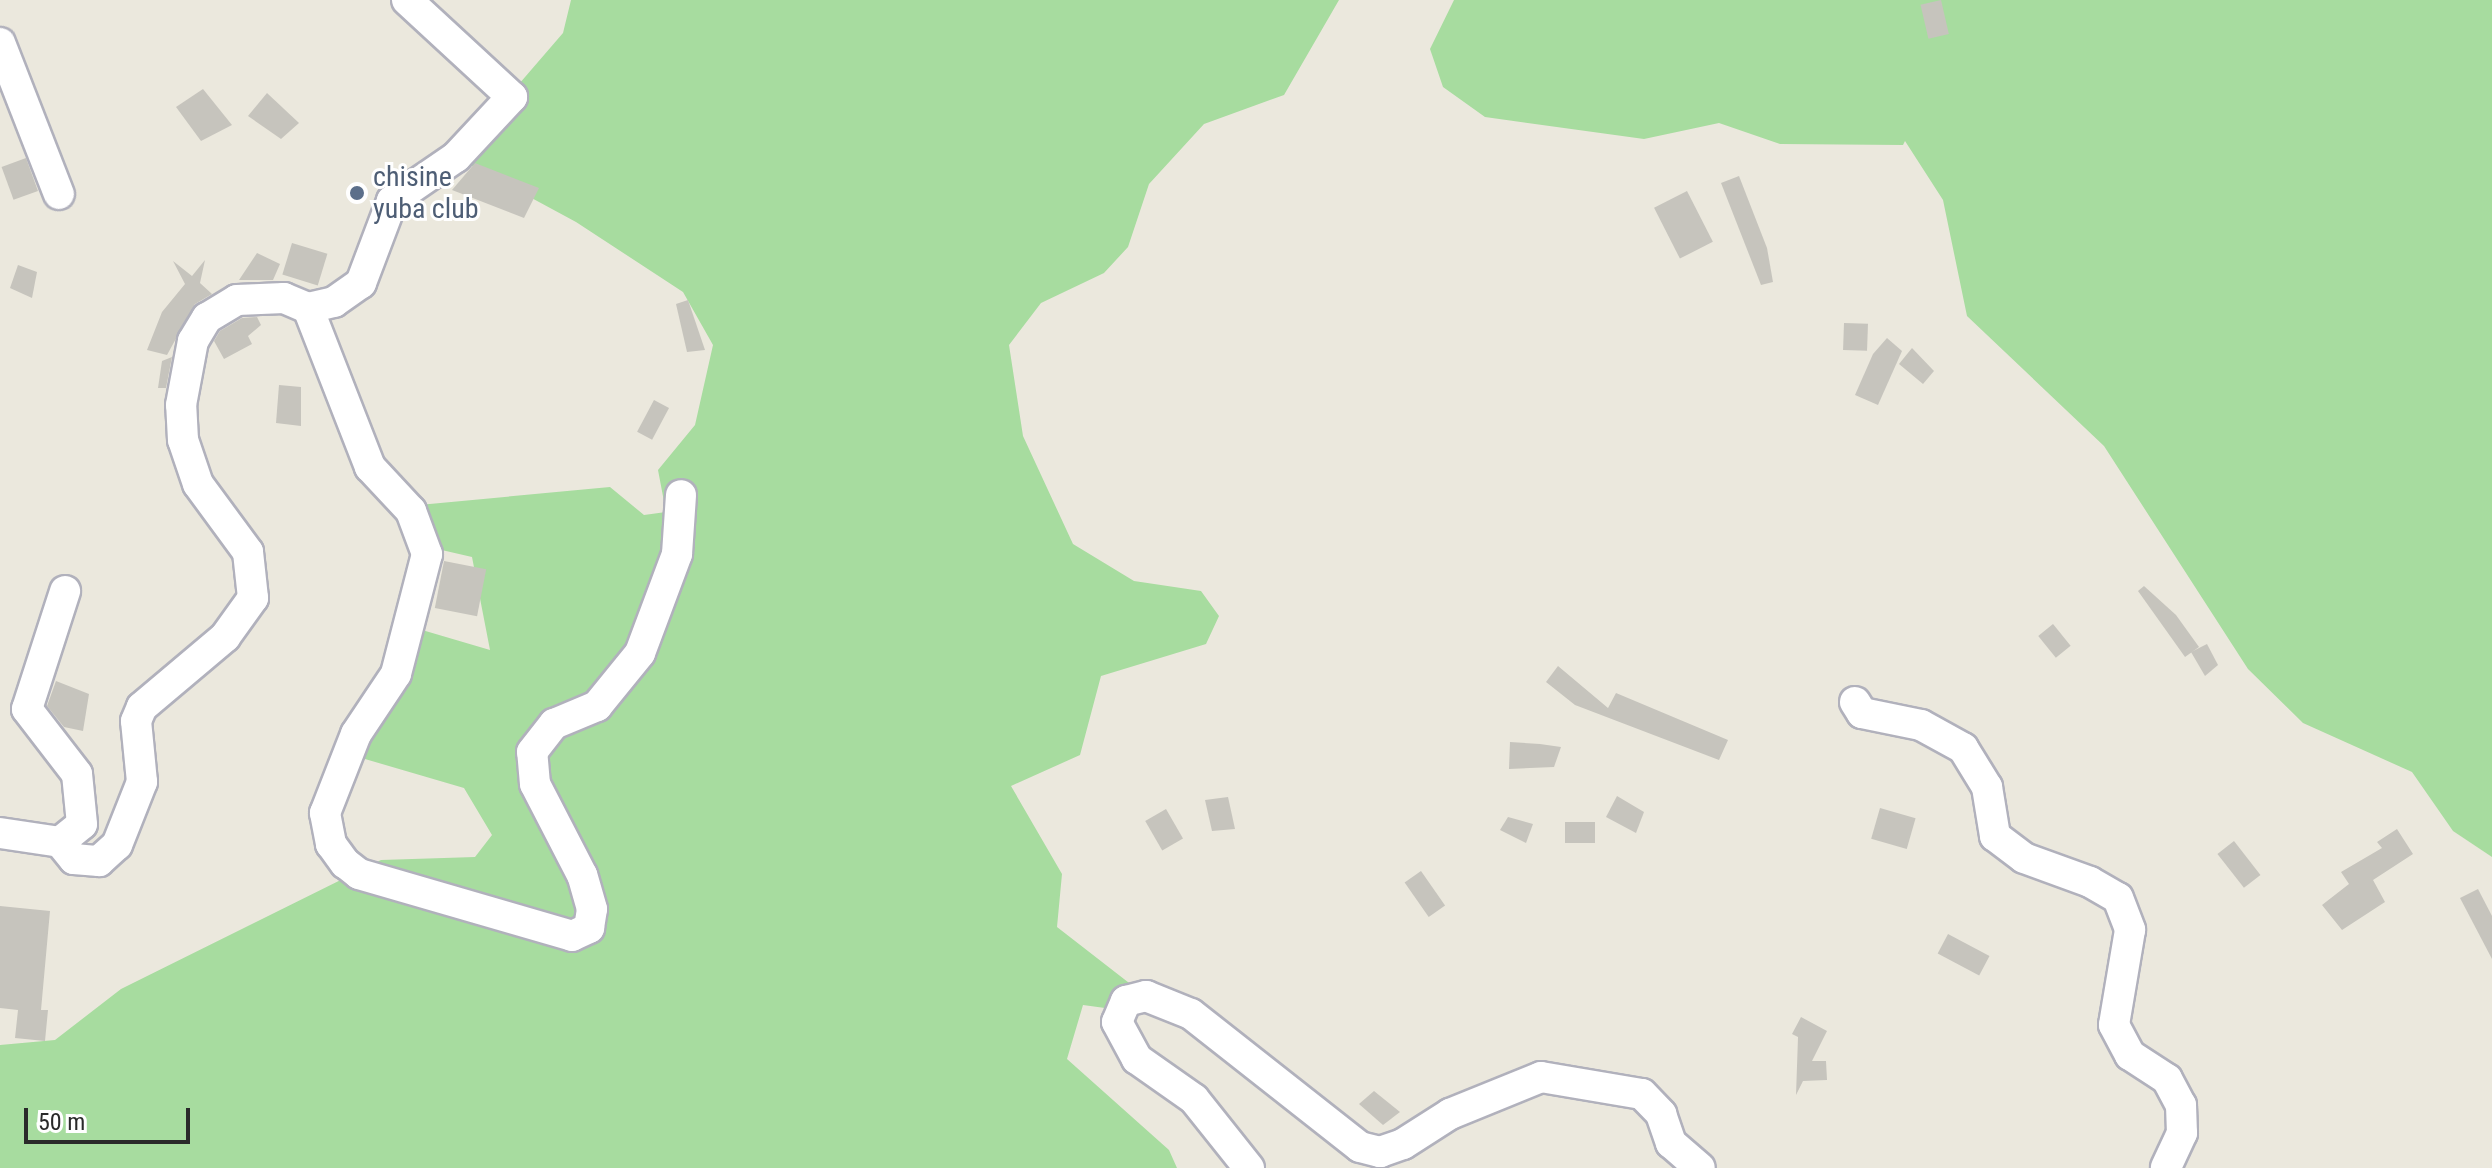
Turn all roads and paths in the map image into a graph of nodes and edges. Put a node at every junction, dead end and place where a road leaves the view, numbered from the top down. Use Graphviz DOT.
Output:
graph roads {
  1 [pos="407,0"];
  2 [pos="0,43"];
  3 [pos="59,194"];
  4 [pos="308,308"];
  5 [pos="681,495"];
  6 [pos="65,591"];
  7 [pos="1855,702"];
  8 [pos="0,833"];
  9 [pos="60,842"];
  10 [pos="1249,1168"];
  11 [pos="1700,1168"];
  12 [pos="2166,1168"];
  1 -- 4 [label="street"];
  2 -- 3 [label="street"];
  4 -- 5 [label="street"];
  4 -- 9 [label="street"];
  6 -- 9 [label="street"];
  7 -- 12 [label="street"];
  8 -- 9 [label="street"];
  10 -- 11 [label="street"];
}
